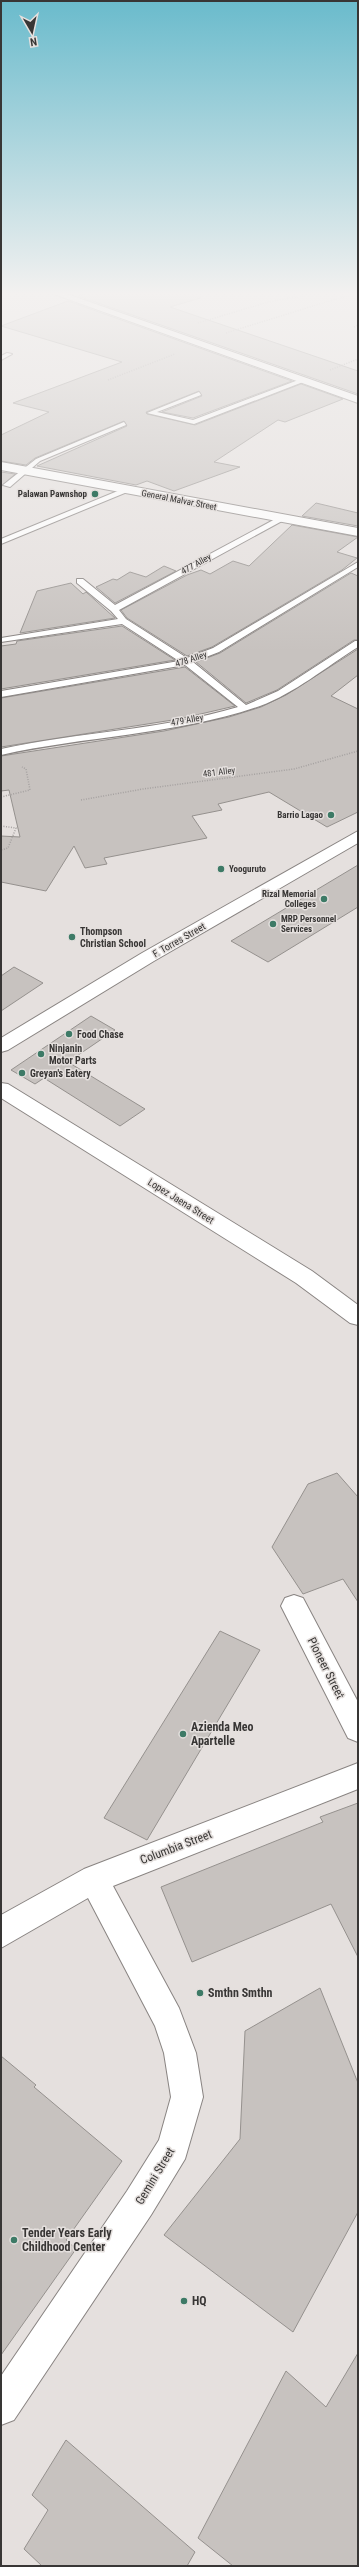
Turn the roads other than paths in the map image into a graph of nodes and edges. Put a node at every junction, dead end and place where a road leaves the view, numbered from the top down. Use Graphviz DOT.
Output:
graph roads {
  1 [pos="151,413"];
  2 [pos="218,413"];
  3 [pos="124,424"];
  4 [pos="1,466"];
  5 [pos="24,471"];
  6 [pos="7,485"];
  7 [pos="128,490"];
  8 [pos="279,519"];
  9 [pos="358,532"];
  10 [pos="1,542"];
  11 [pos="358,564"];
  12 [pos="80,581"];
  13 [pos="114,609"];
  14 [pos="123,620"];
  15 [pos="1,640"];
  16 [pos="358,644"];
  17 [pos="186,662"];
  18 [pos="1,694"];
  19 [pos="245,708"];
  20 [pos="1,752"];
  21 [pos="358,836"];
  22 [pos="1,1046"];
  23 [pos="1,1089"];
  24 [pos="358,1317"];
  25 [pos="294,1606"];
  26 [pos="358,1729"];
  27 [pos="358,1776"];
  28 [pos="94,1879"];
  29 [pos="1,1933"];
  30 [pos="1,2406"];
  1 -- 2 [label="lane"];
  3 -- 5 [label="lane"];
  4 -- 5 [label="street, General Malvar Street"];
  5 -- 6 [label="lane"];
  5 -- 7 [label="street, General Malvar Street"];
  7 -- 8 [label="street, General Malvar Street"];
  7 -- 10 [label="lane"];
  8 -- 9 [label="street, General Malvar Street"];
  8 -- 13 [label="lane, 477 Alley"];
  11 -- 17 [label="lane, 478 Alley"];
  12 -- 13 [label="lane"];
  13 -- 14 [label="lane"];
  14 -- 15 [label="lane"];
  14 -- 17 [label="lane"];
  16 -- 19 [label="lane, 479 Alley"];
  17 -- 18 [label="lane, 478 Alley"];
  17 -- 19 [label="lane"];
  19 -- 20 [label="lane, 479 Alley"];
  21 -- 22 [label="street, F. Torres Street"];
  23 -- 24 [label="street, Lopez Jaena Street"];
  25 -- 26 [label="street, Pioneer Street"];
  27 -- 28 [label="street, Columbia Street"];
  28 -- 29 [label="street, Columbia Street"];
  28 -- 30 [label="street, Gemini Street"];
}
